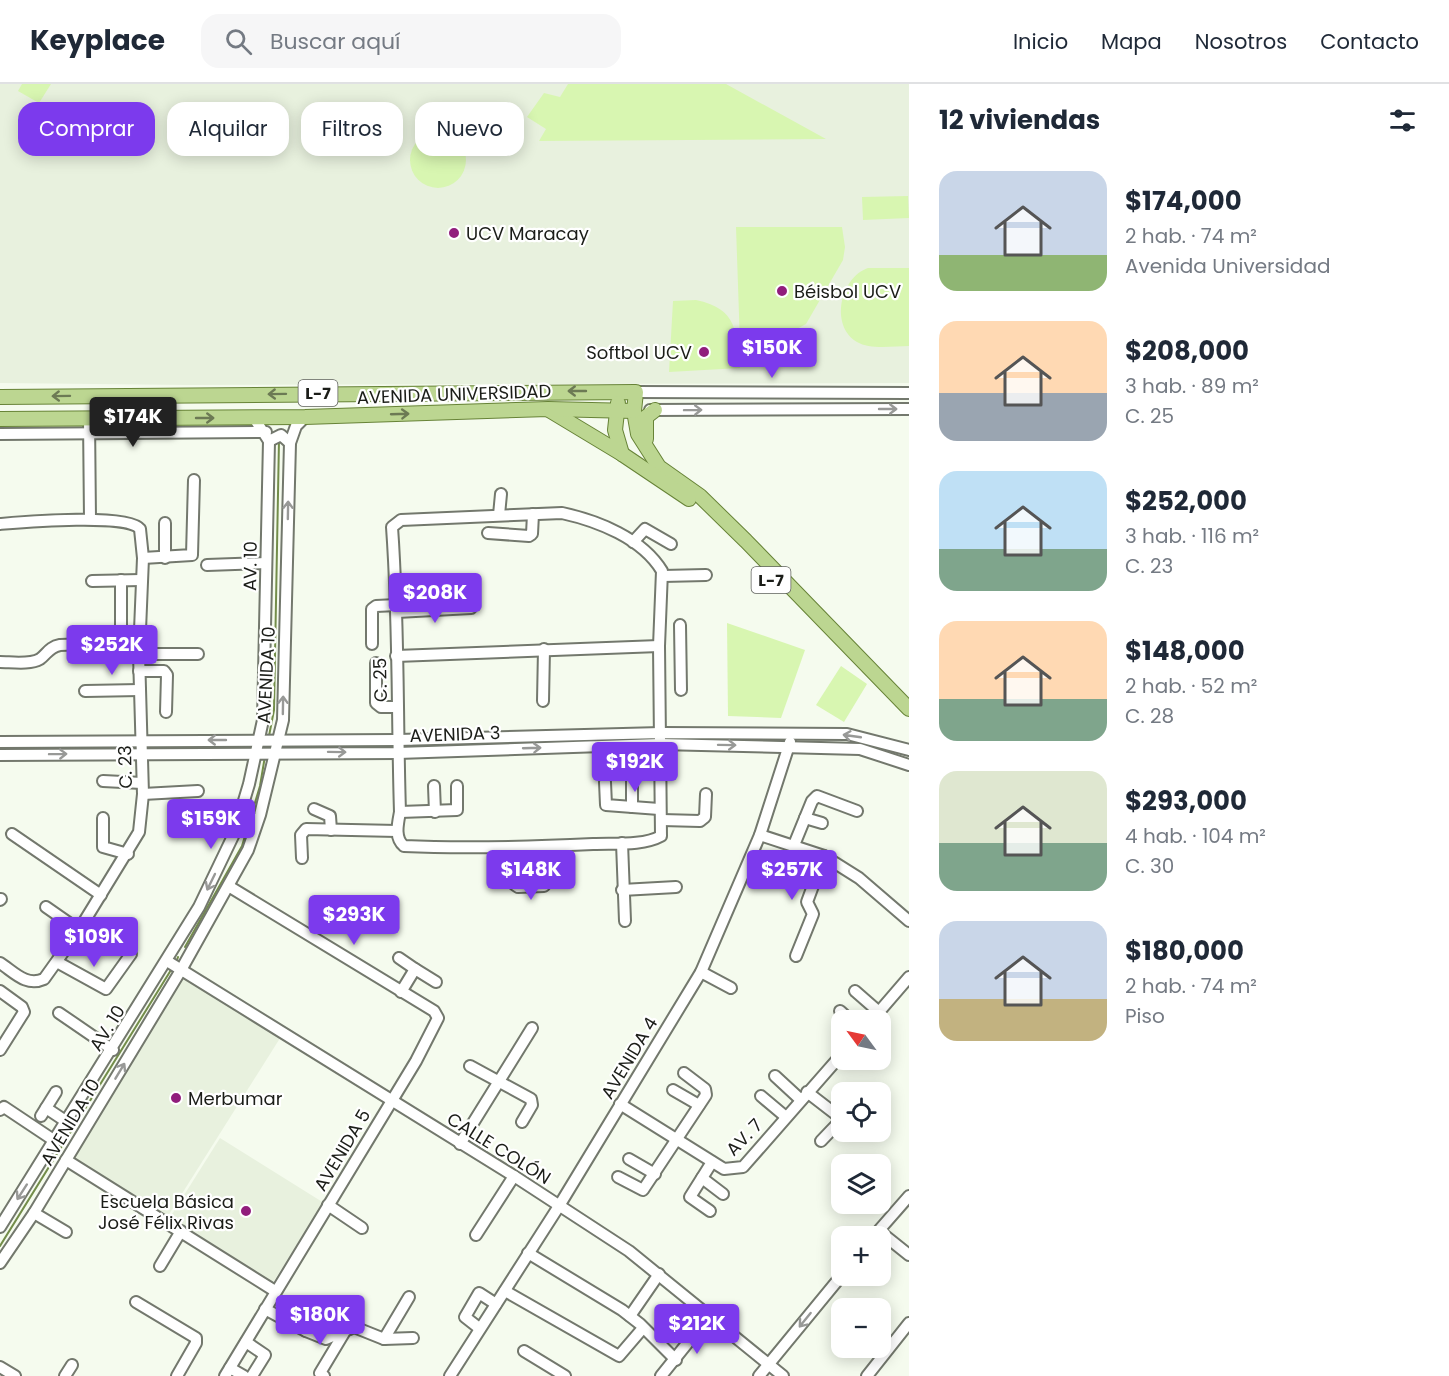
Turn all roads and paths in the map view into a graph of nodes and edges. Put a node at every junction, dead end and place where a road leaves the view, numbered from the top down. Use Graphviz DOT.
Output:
graph roads {
  1 [pos="620,391"];
  2 [pos="636,392"];
  3 [pos="909,393"];
  4 [pos="0,397"];
  5 [pos="548,409"];
  6 [pos="909,409"];
  7 [pos="617,410"];
  8 [pos="655,410"];
  9 [pos="634,411"];
  10 [pos="305,417"];
  11 [pos="254,418"];
  12 [pos="0,419"];
  13 [pos="89,419"];
  14 [pos="0,434"];
  15 [pos="89,434"];
  16 [pos="267,436"];
  17 [pos="290,443"];
  18 [pos="648,453"];
  19 [pos="622,454"];
  20 [pos="194,480"];
  21 [pos="501,494"];
  22 [pos="533,514"];
  23 [pos="499,515"];
  24 [pos="90,519"];
  25 [pos="165,523"];
  26 [pos="0,524"];
  27 [pos="488,533"];
  28 [pos="633,542"];
  29 [pos="671,544"];
  30 [pos="143,558"];
  31 [pos="165,558"];
  32 [pos="266,563"];
  33 [pos="207,565"];
  34 [pos="706,575"];
  35 [pos="663,576"];
  36 [pos="121,580"];
  37 [pos="141,580"];
  38 [pos="92,581"];
  39 [pos="398,608"];
  40 [pos="471,608"];
  41 [pos="122,625"];
  42 [pos="680,625"];
  43 [pos="139,642"];
  44 [pos="372,644"];
  45 [pos="544,649"];
  46 [pos="660,651"];
  47 [pos="139,654"];
  48 [pos="198,654"];
  49 [pos="396,656"];
  50 [pos="680,657"];
  51 [pos="0,662"];
  52 [pos="376,663"];
  53 [pos="139,671"];
  54 [pos="140,690"];
  55 [pos="681,690"];
  56 [pos="85,691"];
  57 [pos="543,701"];
  58 [pos="397,707"];
  59 [pos="909,709"];
  60 [pos="166,712"];
  61 [pos="909,719"];
  62 [pos="792,734"];
  63 [pos="279,739"];
  64 [pos="661,739"];
  65 [pos="141,740"];
  66 [pos="258,740"];
  67 [pos="398,740"];
  68 [pos="0,742"];
  69 [pos="789,746"];
  70 [pos="909,750"];
  71 [pos="276,752"];
  72 [pos="142,753"];
  73 [pos="256,753"];
  74 [pos="398,753"];
  75 [pos="0,755"];
  76 [pos="909,765"];
  77 [pos="103,781"];
  78 [pos="632,781"];
  79 [pos="605,782"];
  80 [pos="434,786"];
  81 [pos="458,786"];
  82 [pos="142,788"];
  83 [pos="198,791"];
  84 [pos="706,794"];
  85 [pos="632,807"];
  86 [pos="314,809"];
  87 [pos="856,811"];
  88 [pos="400,812"];
  89 [pos="435,812"];
  90 [pos="103,818"];
  91 [pos="805,818"];
  92 [pos="661,819"];
  93 [pos="822,823"];
  94 [pos="331,830"];
  95 [pos="12,834"];
  96 [pos="760,835"];
  97 [pos="398,837"];
  98 [pos="622,843"];
  99 [pos="794,845"];
  100 [pos="544,846"];
  101 [pos="128,854"];
  102 [pos="824,856"];
  103 [pos="302,858"];
  104 [pos="544,871"];
  105 [pos="230,887"];
  106 [pos="676,887"];
  107 [pos="622,890"];
  108 [pos="101,895"];
  109 [pos="46,907"];
  110 [pos="626,921"];
  111 [pos="909,921"];
  112 [pos="79,930"];
  113 [pos="115,941"];
  114 [pos="174,948"];
  115 [pos="189,956"];
  116 [pos="796,956"];
  117 [pos="399,958"];
  118 [pos="167,961"];
  119 [pos="57,962"];
  120 [pos="1,966"];
  121 [pos="415,969"];
  122 [pos="182,970"];
  123 [pos="701,972"];
  124 [pos="909,977"];
  125 [pos="436,982"];
  126 [pos="731,988"];
  127 [pos="0,991"];
  128 [pos="855,991"];
  129 [pos="401,992"];
  130 [pos="870,1010"];
  131 [pos="880,1010"];
  132 [pos="59,1013"];
  133 [pos="532,1028"];
  134 [pos="0,1050"];
  135 [pos="112,1050"];
  136 [pos="470,1066"];
  137 [pos="831,1066"];
  138 [pos="684,1073"];
  139 [pos="775,1076"];
  140 [pos="499,1083"];
  141 [pos="673,1090"];
  142 [pos="56,1092"];
  143 [pos="761,1096"];
  144 [pos="804,1096"];
  145 [pos="391,1100"];
  146 [pos="620,1104"];
  147 [pos="699,1105"];
  148 [pos="0,1110"];
  149 [pos="831,1112"];
  150 [pos="786,1117"];
  151 [pos="67,1122"];
  152 [pos="522,1122"];
  153 [pos="831,1131"];
  154 [pos="676,1138"];
  155 [pos="55,1141"];
  156 [pos="821,1141"];
  157 [pos="460,1144"];
  158 [pos="629,1159"];
  159 [pos="66,1160"];
  160 [pos="712,1162"];
  161 [pos="655,1174"];
  162 [pos="514,1176"];
  163 [pos="618,1177"];
  164 [pos="702,1178"];
  165 [pos="723,1194"];
  166 [pos="909,1196"];
  167 [pos="328,1206"];
  168 [pos="559,1206"];
  169 [pos="710,1210"];
  170 [pos="34,1213"];
  171 [pos="883,1226"];
  172 [pos="0,1227"];
  173 [pos="362,1228"];
  174 [pos="181,1231"];
  175 [pos="66,1232"];
  176 [pos="476,1235"];
  177 [pos="891,1243"];
  178 [pos="528,1253"];
  179 [pos="909,1255"];
  180 [pos="0,1263"];
  181 [pos="160,1266"];
  182 [pos="659,1274"];
  183 [pos="833,1286"];
  184 [pos="275,1291"];
  185 [pos="505,1291"];
  186 [pos="409,1297"];
  187 [pos="136,1302"];
  188 [pos="496,1304"];
  189 [pos="265,1309"];
  190 [pos="710,1315"];
  191 [pos="630,1316"];
  192 [pos="909,1323"];
  193 [pos="479,1328"];
  194 [pos="643,1328"];
  195 [pos="347,1331"];
  196 [pos="413,1338"];
  197 [pos="384,1339"];
  198 [pos="246,1342"];
  199 [pos="524,1351"];
  200 [pos="676,1360"];
  201 [pos="769,1364"];
  202 [pos="72,1365"];
  203 [pos="0,1367"];
  204 [pos="228,1372"];
  205 [pos="15,1376"];
  206 [pos="64,1376"];
  207 [pos="177,1376"];
  208 [pos="244,1376"];
  209 [pos="252,1376"];
  210 [pos="324,1376"];
  211 [pos="450,1376"];
  212 [pos="565,1376"];
  213 [pos="662,1376"];
  214 [pos="759,1376"];
  215 [pos="783,1376"];
  216 [pos="867,1376"];
  1 -- 2 [label="main road, AVENIDA UNIVERSIDAD / L-7"];
  1 -- 4 [label="main road, AVENIDA UNIVERSIDAD / L-7, one-way"];
  1 -- 7 [label="main road"];
  2 -- 3 [label="street, AVENIDA UNIVERSIDAD"];
  2 -- 9 [label="main road, L-7"];
  5 -- 7 [label="main road, AVENIDA UNIVERSIDAD / L-7"];
  10 -- 5 [label="main road, AVENIDA UNIVERSIDAD / L-7, one-way"];
  5 -- 19 [label="main road"];
  8 -- 6 [label="street, AVENIDA UNIVERSIDAD, one-way"];
  7 -- 9 [label="main road, AVENIDA UNIVERSIDAD / L-7"];
  7 -- 19 [label="main road"];
  8 -- 9 [label="street, AVENIDA UNIVERSIDAD"];
  8 -- 18 [label="main road"];
  9 -- 18 [label="main road, L-7"];
  10 -- 11 [label="main road, AVENIDA UNIVERSIDAD / L-7"];
  10 -- 17 [label="street, AVENIDA 10"];
  13 -- 11 [label="main road, AVENIDA UNIVERSIDAD / L-7, one-way"];
  11 -- 16 [label="street"];
  12 -- 13 [label="main road, AVENIDA UNIVERSIDAD / L-7"];
  13 -- 15 [label="street"];
  14 -- 15 [label="street"];
  15 -- 16 [label="street"];
  15 -- 24 [label="street"];
  16 -- 17 [label="street"];
  16 -- 32 [label="street, AV. 10"];
  63 -- 17 [label="street, AVENIDA 10, one-way"];
  18 -- 59 [label="main road, L-7"];
  19 -- 61 [label="main road, L-7"];
  20 -- 31 [label="street"];
  21 -- 23 [label="street"];
  22 -- 23 [label="street"];
  22 -- 27 [label="street"];
  22 -- 28 [label="street"];
  23 -- 39 [label="street, C. 25"];
  24 -- 26 [label="street"];
  24 -- 30 [label="street, C. 23"];
  25 -- 31 [label="street"];
  28 -- 29 [label="street"];
  28 -- 35 [label="street"];
  30 -- 31 [label="street"];
  30 -- 37 [label="street, C. 23"];
  32 -- 33 [label="street"];
  32 -- 66 [label="street, AV. 10"];
  34 -- 35 [label="street"];
  35 -- 46 [label="street"];
  36 -- 37 [label="street"];
  36 -- 38 [label="street"];
  36 -- 41 [label="street"];
  37 -- 43 [label="street, C. 23"];
  39 -- 40 [label="street"];
  39 -- 44 [label="street"];
  39 -- 49 [label="street, C. 25"];
  42 -- 50 [label="street"];
  43 -- 47 [label="street, C. 23"];
  43 -- 51 [label="street"];
  45 -- 46 [label="street"];
  45 -- 49 [label="street"];
  45 -- 57 [label="street"];
  46 -- 50 [label="street"];
  46 -- 64 [label="street"];
  47 -- 48 [label="street"];
  47 -- 53 [label="street, C. 23"];
  49 -- 58 [label="street, C. 25"];
  50 -- 55 [label="street"];
  52 -- 58 [label="street"];
  53 -- 54 [label="street, C. 23"];
  53 -- 60 [label="street"];
  54 -- 56 [label="street"];
  54 -- 65 [label="street, C. 23"];
  58 -- 67 [label="street, C. 25"];
  62 -- 64 [label="street, AVENIDA 3"];
  62 -- 69 [label="street, AVENIDA 4"];
  70 -- 62 [label="street, AVENIDA 3, one-way"];
  63 -- 66 [label="street, AVENIDA 3"];
  63 -- 67 [label="street, AVENIDA 3"];
  63 -- 71 [label="street, AVENIDA 10"];
  64 -- 67 [label="street, AVENIDA 3"];
  64 -- 69 [label="street, AVENIDA 3, one-way"];
  74 -- 64 [label="street, AVENIDA 3, one-way"];
  64 -- 92 [label="street"];
  66 -- 65 [label="street, AVENIDA 3, one-way"];
  65 -- 68 [label="street, AVENIDA 3"];
  65 -- 72 [label="street, C. 23"];
  66 -- 73 [label="street, AV. 10"];
  67 -- 74 [label="street, C. 25"];
  69 -- 76 [label="street, AVENIDA 3"];
  69 -- 96 [label="street, AVENIDA 4"];
  71 -- 73 [label="street, AVENIDA 3"];
  71 -- 74 [label="street, AVENIDA 3, one-way"];
  71 -- 105 [label="street, AVENIDA 10"];
  72 -- 73 [label="street, AVENIDA 3"];
  75 -- 72 [label="street, AVENIDA 3, one-way"];
  72 -- 82 [label="street, C. 23"];
  73 -- 114 [label="street, AV. 10, one-way"];
  74 -- 88 [label="street, C. 25"];
  77 -- 82 [label="street"];
  78 -- 85 [label="street"];
  79 -- 85 [label="street"];
  80 -- 89 [label="street"];
  81 -- 89 [label="street"];
  82 -- 83 [label="street"];
  82 -- 101 [label="street, C. 23"];
  84 -- 92 [label="street"];
  85 -- 92 [label="street"];
  86 -- 94 [label="street"];
  87 -- 91 [label="street"];
  88 -- 89 [label="street"];
  88 -- 97 [label="street, C. 25"];
  90 -- 101 [label="street"];
  91 -- 93 [label="street"];
  91 -- 99 [label="street"];
  92 -- 98 [label="street"];
  94 -- 97 [label="street"];
  94 -- 103 [label="street"];
  95 -- 108 [label="street"];
  96 -- 99 [label="street"];
  96 -- 123 [label="street, AVENIDA 4"];
  97 -- 100 [label="street"];
  98 -- 100 [label="street"];
  98 -- 107 [label="street"];
  99 -- 102 [label="street"];
  100 -- 104 [label="street"];
  101 -- 108 [label="street, C. 23"];
  102 -- 111 [label="street"];
  102 -- 116 [label="street"];
  105 -- 115 [label="street, AVENIDA 10"];
  105 -- 129 [label="street"];
  106 -- 107 [label="street"];
  107 -- 110 [label="street"];
  108 -- 112 [label="street, C. 23"];
  109 -- 112 [label="street"];
  112 -- 119 [label="street, C. 23"];
  113 -- 119 [label="street"];
  114 -- 115 [label="street"];
  114 -- 118 [label="street, AV. 10"];
  115 -- 122 [label="street, AVENIDA 10"];
  117 -- 121 [label="street"];
  118 -- 122 [label="street, CALLE COLÓN"];
  118 -- 135 [label="street, AV. 10"];
  119 -- 120 [label="street, C. 23"];
  121 -- 125 [label="street"];
  121 -- 129 [label="street"];
  122 -- 145 [label="street, CALLE COLÓN"];
  159 -- 122 [label="street, AVENIDA 10, one-way"];
  123 -- 126 [label="street"];
  123 -- 146 [label="street, AVENIDA 4"];
  124 -- 131 [label="street"];
  127 -- 134 [label="street"];
  128 -- 130 [label="street"];
  129 -- 145 [label="street, AVENIDA 5"];
  132 -- 135 [label="street"];
  133 -- 140 [label="street"];
  135 -- 151 [label="street, AV. 10"];
  136 -- 140 [label="street"];
  137 -- 144 [label="street, AV. 7"];
  138 -- 147 [label="street"];
  139 -- 144 [label="street"];
  140 -- 152 [label="street"];
  140 -- 157 [label="street"];
  141 -- 147 [label="street"];
  142 -- 151 [label="street"];
  143 -- 150 [label="street"];
  144 -- 149 [label="street"];
  144 -- 150 [label="street, AV. 7"];
  145 -- 157 [label="street, CALLE COLÓN"];
  145 -- 167 [label="street, AVENIDA 5"];
  146 -- 154 [label="street, AV. 7"];
  146 -- 168 [label="street, AVENIDA 4"];
  147 -- 154 [label="street"];
  148 -- 155 [label="street"];
  150 -- 160 [label="street, AV. 7"];
  151 -- 155 [label="street, AV. 10"];
  153 -- 156 [label="street"];
  154 -- 160 [label="street, AV. 7"];
  154 -- 161 [label="street"];
  155 -- 172 [label="street, AV. 10, one-way"];
  157 -- 162 [label="street, CALLE COLÓN"];
  158 -- 161 [label="street"];
  159 -- 170 [label="street, AVENIDA 10"];
  159 -- 174 [label="street"];
  160 -- 164 [label="street"];
  161 -- 163 [label="street"];
  162 -- 168 [label="street, CALLE COLÓN"];
  162 -- 176 [label="street"];
  164 -- 165 [label="street"];
  164 -- 169 [label="street"];
  166 -- 171 [label="street"];
  167 -- 173 [label="street"];
  167 -- 184 [label="street, AVENIDA 5"];
  168 -- 178 [label="street, AVENIDA 4"];
  168 -- 182 [label="street, CALLE COLÓN"];
  170 -- 175 [label="street"];
  170 -- 180 [label="street, AVENIDA 10"];
  174 -- 181 [label="street"];
  174 -- 184 [label="street"];
  177 -- 179 [label="street"];
  178 -- 185 [label="street, AVENIDA 4"];
  178 -- 191 [label="street"];
  182 -- 190 [label="street, CALLE COLÓN"];
  182 -- 191 [label="street"];
  183 -- 201 [label="street, one-way"];
  184 -- 189 [label="street, AVENIDA 5"];
  185 -- 188 [label="street, AVENIDA 4"];
  185 -- 194 [label="street"];
  186 -- 197 [label="street"];
  187 -- 207 [label="street"];
  188 -- 193 [label="street, AVENIDA 4"];
  188 -- 193 [label="street"];
  189 -- 195 [label="street"];
  189 -- 198 [label="street, AVENIDA 5"];
  190 -- 200 [label="street"];
  190 -- 201 [label="street, CALLE COLÓN"];
  191 -- 194 [label="street"];
  192 -- 216 [label="street"];
  193 -- 211 [label="street, AVENIDA 4"];
  194 -- 200 [label="street"];
  195 -- 197 [label="street"];
  195 -- 210 [label="street"];
  196 -- 197 [label="street"];
  198 -- 204 [label="street, AVENIDA 5"];
  198 -- 209 [label="street"];
  199 -- 212 [label="street"];
  200 -- 213 [label="street"];
  201 -- 214 [label="street"];
  201 -- 215 [label="street, CALLE COLÓN"];
  202 -- 206 [label="street"];
  203 -- 205 [label="street"];
  204 -- 208 [label="street"];
}
